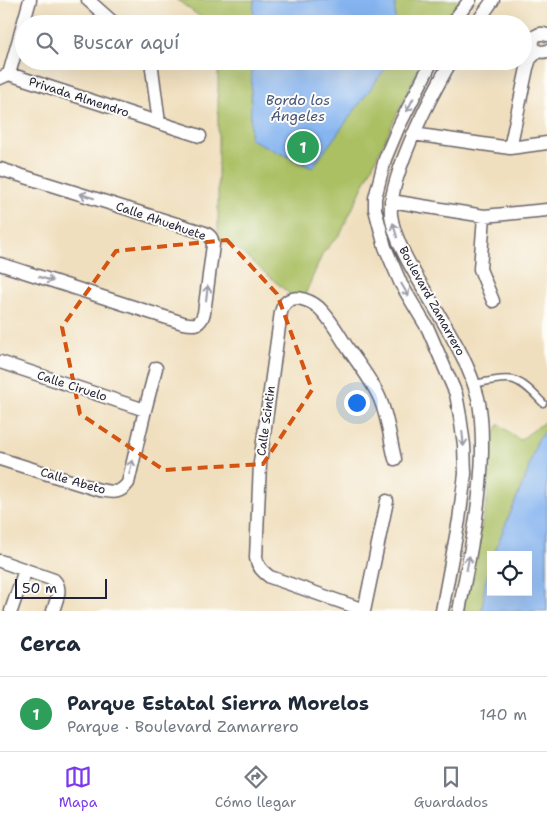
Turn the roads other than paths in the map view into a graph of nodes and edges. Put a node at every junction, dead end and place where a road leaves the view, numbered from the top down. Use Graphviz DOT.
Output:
graph roads {
  1 [pos="30,0"];
  2 [pos="88,0"];
  3 [pos="470,0"];
  4 [pos="493,0"];
  5 [pos="25,15"];
  6 [pos="105,15"];
  7 [pos="458,15"];
  8 [pos="482,15"];
  9 [pos="547,35"];
  10 [pos="15,44"];
  11 [pos="542,51"];
  12 [pos="152,70"];
  13 [pos="427,70"];
  14 [pos="446,70"];
  15 [pos="527,70"];
  16 [pos="4,76"];
  17 [pos="159,123"];
  18 [pos="413,134"];
  19 [pos="200,136"];
  20 [pos="547,142"];
  21 [pos="510,148"];
  22 [pos="0,169"];
  23 [pos="391,201"];
  24 [pos="547,210"];
  25 [pos="484,216"];
  26 [pos="0,264"];
  27 [pos="494,301"];
  28 [pos="439,314"];
  29 [pos="424,322"];
  30 [pos="0,362"];
  31 [pos="156,368"];
  32 [pos="474,384"];
  33 [pos="543,403"];
  34 [pos="145,410"];
  35 [pos="0,459"];
  36 [pos="395,459"];
  37 [pos="387,501"];
  38 [pos="0,561"];
  39 [pos="25,570"];
  40 [pos="364,610"];
  41 [pos="11,611"];
  42 [pos="53,611"];
  43 [pos="442,611"];
  44 [pos="458,611"];
  1 -- 5 [label="street"];
  2 -- 6 [label="street"];
  3 -- 7 [label="street"];
  4 -- 8 [label="street"];
  9 -- 11 [label="street"];
  10 -- 16 [label="street"];
  12 -- 17 [label="street"];
  13 -- 29 [label="street, Boulevard Zamarrero, one-way"];
  14 -- 18 [label="street, Boulevard Zamarrero"];
  15 -- 21 [label="street"];
  16 -- 17 [label="street, Privada Almendro"];
  17 -- 19 [label="street, Privada Almendro"];
  18 -- 21 [label="street"];
  18 -- 23 [label="street, Boulevard Zamarrero"];
  20 -- 21 [label="street"];
  26 -- 22 [label="street, Calle Ahuehuete, one-way"];
  23 -- 25 [label="street"];
  28 -- 23 [label="street, Boulevard Zamarrero, one-way"];
  24 -- 25 [label="street"];
  25 -- 27 [label="street"];
  28 -- 29 [label="street"];
  28 -- 32 [label="street, Boulevard Zamarrero"];
  29 -- 43 [label="street, Boulevard Zamarrero, one-way"];
  30 -- 34 [label="street, Calle Ciruelo"];
  31 -- 34 [label="street"];
  32 -- 33 [label="lane"];
  44 -- 32 [label="street, Boulevard Zamarrero, one-way"];
  35 -- 34 [label="street, Calle Abeto, one-way"];
  36 -- 40 [label="street, Calle Scintin"];
  37 -- 40 [label="street"];
  38 -- 39 [label="street"];
  39 -- 41 [label="street"];
  39 -- 42 [label="street"];
}
